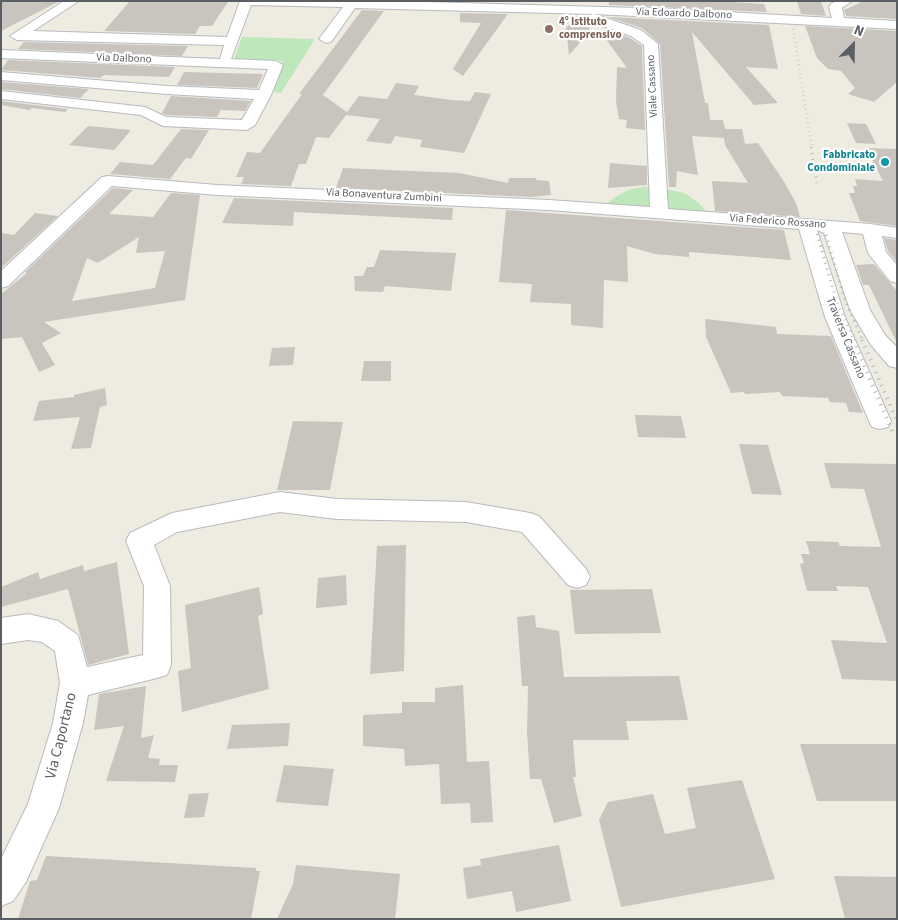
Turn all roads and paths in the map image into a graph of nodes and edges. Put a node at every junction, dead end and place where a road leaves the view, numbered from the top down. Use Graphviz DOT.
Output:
graph roads {
  1 [pos="73,1"];
  2 [pos="246,1"];
  3 [pos="251,1"];
  4 [pos="846,1"];
  5 [pos="349,4"];
  6 [pos="525,5"];
  7 [pos="573,11"];
  8 [pos="839,22"];
  9 [pos="897,25"];
  10 [pos="19,35"];
  11 [pos="326,39"];
  12 [pos="233,42"];
  13 [pos="1,46"];
  14 [pos="1,54"];
  15 [pos="223,63"];
  16 [pos="1,76"];
  17 [pos="1,94"];
  18 [pos="264,95"];
  19 [pos="659,213"];
  20 [pos="806,224"];
  21 [pos="828,226"];
  22 [pos="871,229"];
  23 [pos="897,233"];
  24 [pos="897,278"];
  25 [pos="1,282"];
  26 [pos="897,361"];
  27 [pos="880,421"];
  28 [pos="577,577"];
  29 [pos="1,632"];
  30 [pos="75,683"];
  31 [pos="1,889"];
  1 -- 10 [label="street"];
  2 -- 12 [label="street"];
  3 -- 5 [label="street, Via Edoardo Dalbono"];
  4 -- 8 [label="street"];
  5 -- 6 [label="street, Via Edoardo Dalbono"];
  5 -- 11 [label="street"];
  6 -- 7 [label="street, Via Edoardo Dalbono"];
  7 -- 8 [label="street, Via Edoardo Dalbono"];
  7 -- 19 [label="street, Viale Cassano"];
  8 -- 9 [label="street, Via Edoardo Dalbono"];
  10 -- 12 [label="street, Via Dalbono"];
  10 -- 13 [label="street"];
  12 -- 15 [label="street"];
  14 -- 15 [label="street, Via Dalbono"];
  15 -- 18 [label="street, Via Dalbono"];
  16 -- 18 [label="street"];
  17 -- 18 [label="street"];
  19 -- 20 [label="street, Via Federico Rossano"];
  19 -- 25 [label="street, Via Bonaventura Zumbini"];
  20 -- 21 [label="street, Via Federico Rossano"];
  20 -- 27 [label="street, Traversa Cassano"];
  21 -- 22 [label="street, Via Federico Rossano"];
  21 -- 26 [label="street"];
  22 -- 23 [label="street, Via Federico Rossano"];
  22 -- 24 [label="street"];
  28 -- 30 [label="street"];
  29 -- 30 [label="street, Via Caportano"];
  30 -- 31 [label="street, Via Caportano"];
}
